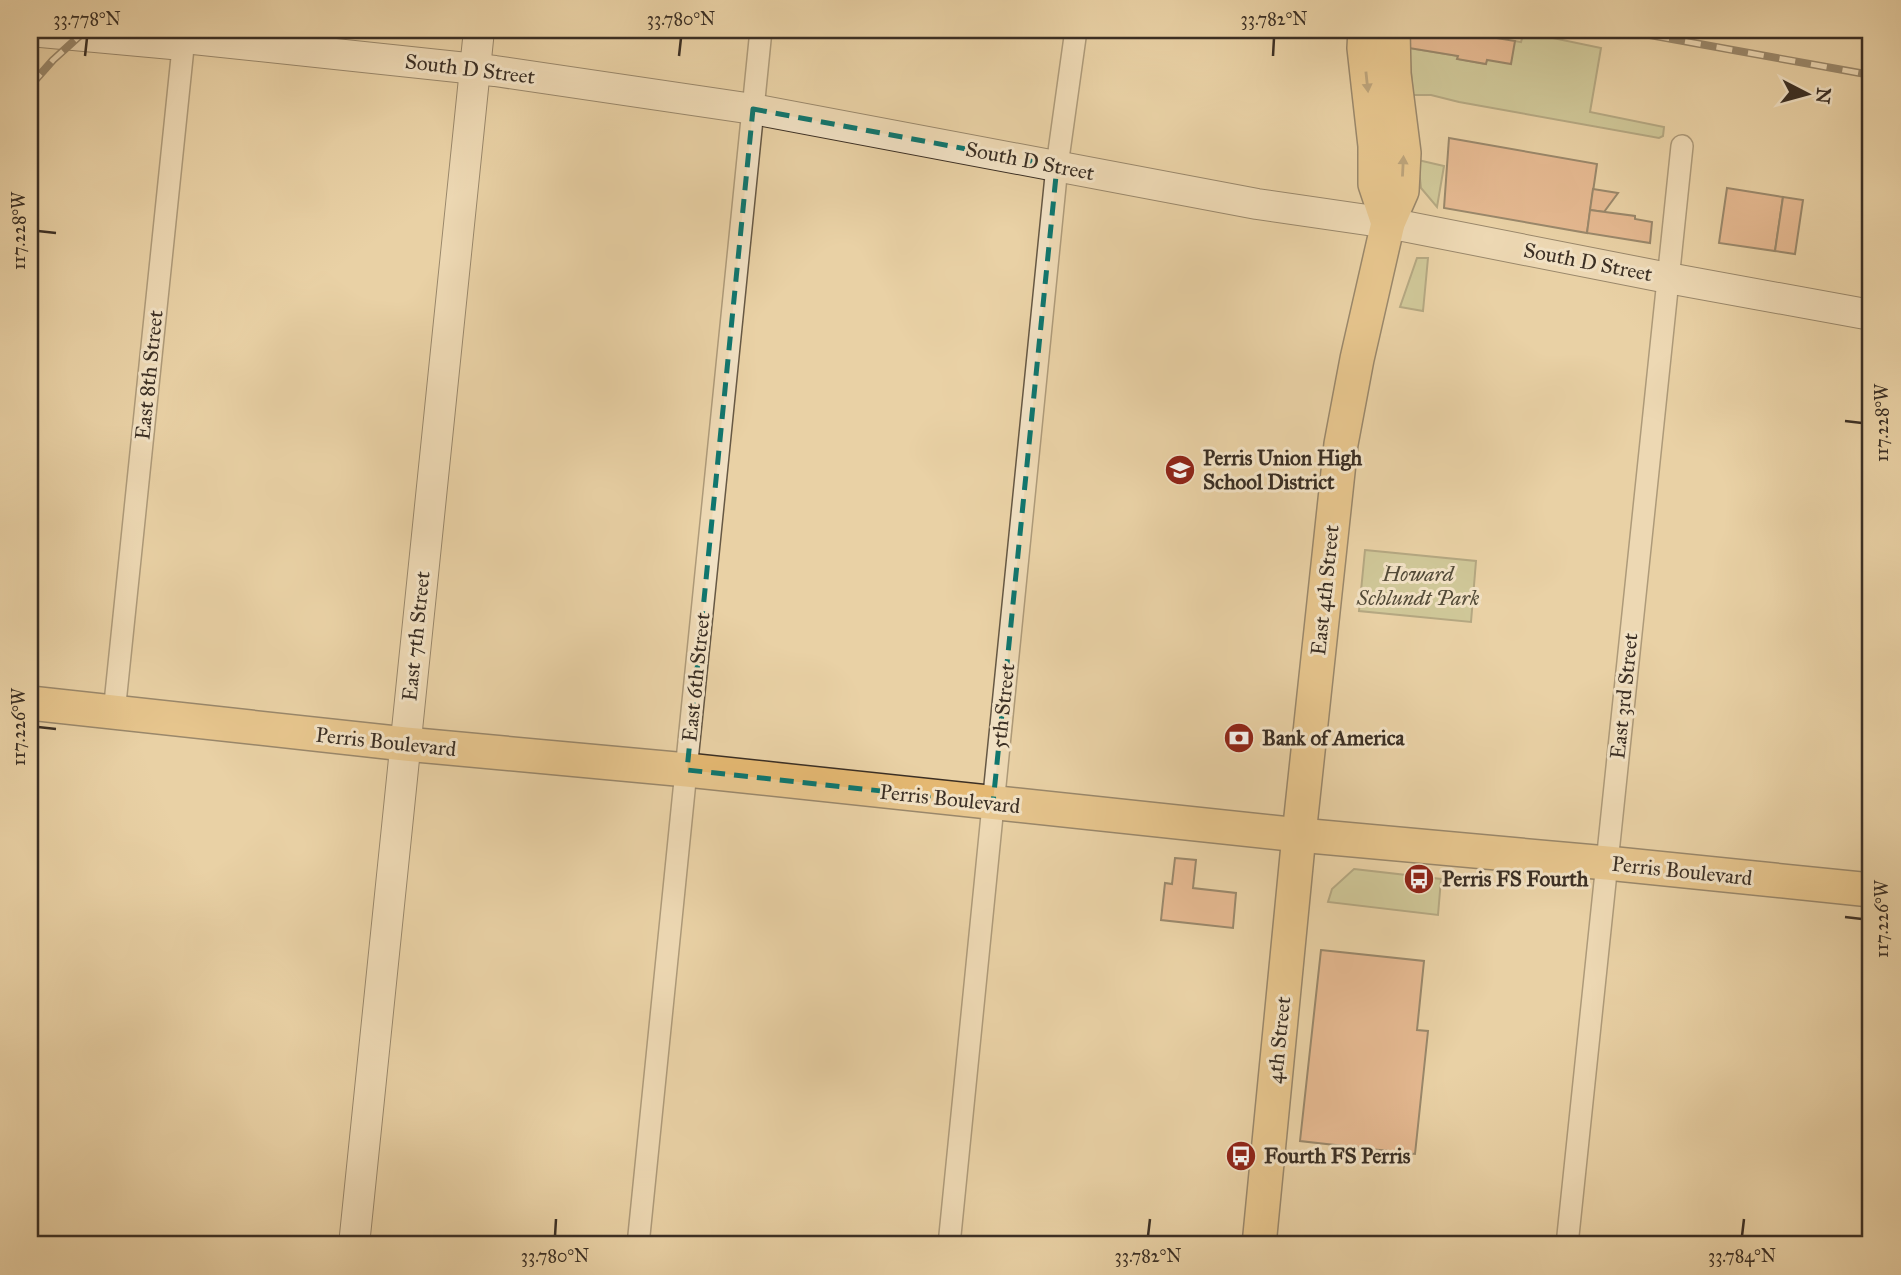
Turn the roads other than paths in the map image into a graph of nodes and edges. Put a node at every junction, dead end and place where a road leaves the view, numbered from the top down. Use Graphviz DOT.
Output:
graph roads {
  1 [pos="479,30"];
  2 [pos="761,30"];
  3 [pos="1076,30"];
  4 [pos="1365,30"];
  5 [pos="1393,30"];
  6 [pos="30,31"];
  7 [pos="179,34"];
  8 [pos="475,69"];
  9 [pos="753,109"];
  10 [pos="1682,146"];
  11 [pos="1057,166"];
  12 [pos="1388,223"];
  13 [pos="1668,278"];
  14 [pos="1871,315"];
  15 [pos="30,704"];
  16 [pos="114,713"];
  17 [pos="405,744"];
  18 [pos="687,770"];
  19 [pos="993,803"];
  20 [pos="1299,835"];
  21 [pos="1607,863"];
  22 [pos="1871,890"];
  23 [pos="354,1245"];
  24 [pos="638,1245"];
  25 [pos="948,1245"];
  26 [pos="1259,1245"];
  27 [pos="1567,1245"];
  1 -- 8 [label="main road, East 7th Street"];
  2 -- 9 [label="street, East 6th Street"];
  3 -- 11 [label="street, 5th Street"];
  4 -- 12 [label="main road, one-way"];
  12 -- 5 [label="main road, East 4th Street, one-way"];
  6 -- 7 [label="main road, South D Street"];
  7 -- 8 [label="main road, South D Street"];
  7 -- 16 [label="street, East 8th Street"];
  8 -- 9 [label="main road, South D Street"];
  8 -- 17 [label="main road, East 7th Street"];
  9 -- 11 [label="main road, South D Street"];
  9 -- 18 [label="street, East 6th Street"];
  10 -- 13 [label="street, East 3rd Street"];
  11 -- 12 [label="main road, South D Street"];
  11 -- 19 [label="street, 5th Street"];
  12 -- 13 [label="main road, South D Street"];
  12 -- 20 [label="main road, East 4th Street"];
  13 -- 14 [label="main road, South D Street"];
  13 -- 21 [label="street, East 3rd Street"];
  15 -- 16 [label="main road, Perris Boulevard"];
  16 -- 17 [label="main road, Perris Boulevard"];
  17 -- 18 [label="main road, Perris Boulevard"];
  17 -- 23 [label="main road, East 7th Street"];
  18 -- 19 [label="main road, Perris Boulevard"];
  18 -- 24 [label="street, East 6th Street"];
  19 -- 20 [label="main road, Perris Boulevard"];
  19 -- 25 [label="street, 5th Street"];
  20 -- 21 [label="main road, Perris Boulevard"];
  20 -- 26 [label="main road, 4th Street"];
  21 -- 22 [label="main road, Perris Boulevard"];
  21 -- 27 [label="street, East 3rd Street"];
}
